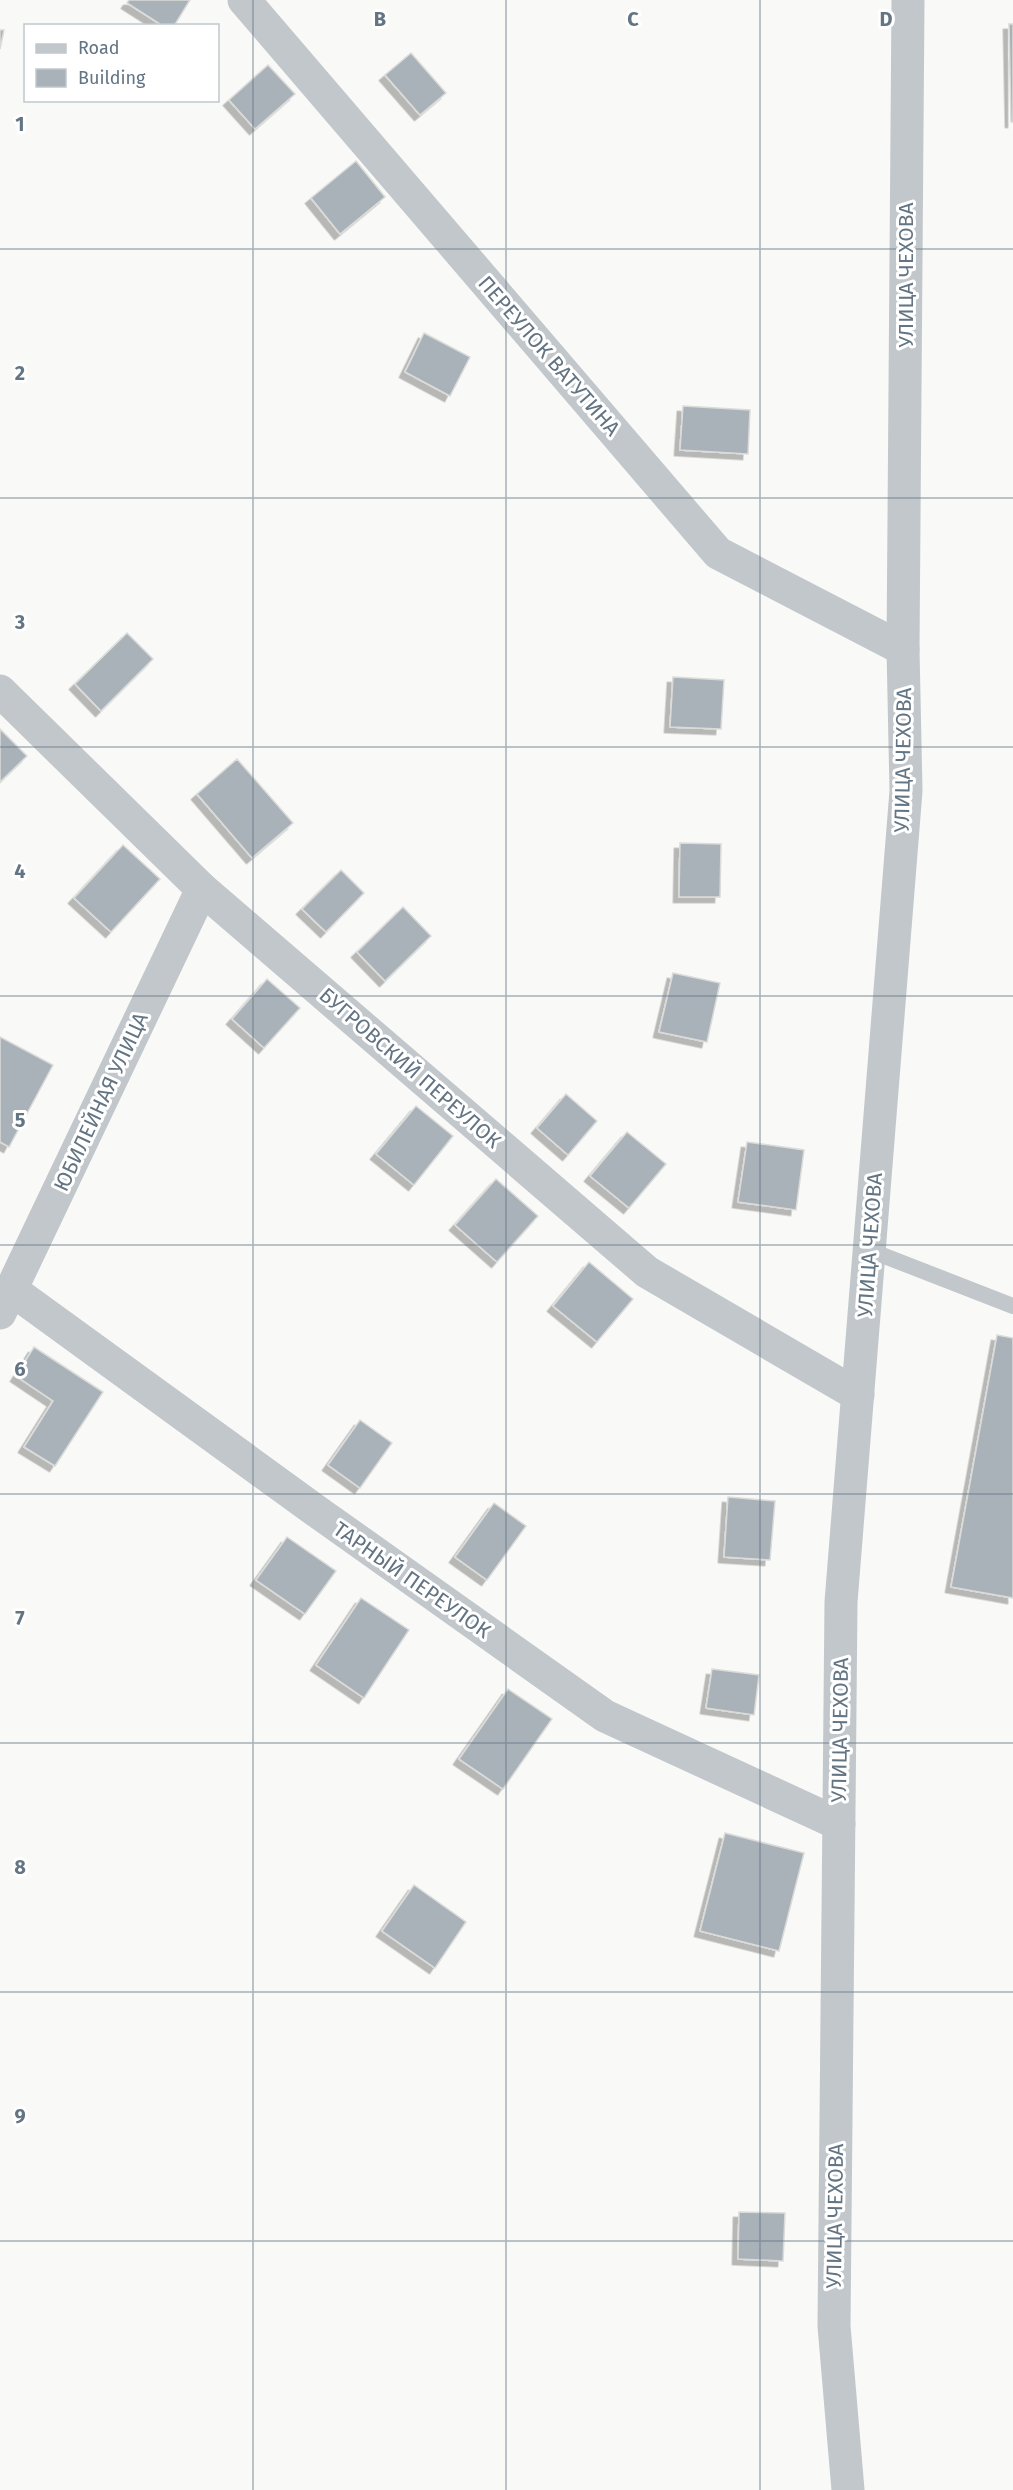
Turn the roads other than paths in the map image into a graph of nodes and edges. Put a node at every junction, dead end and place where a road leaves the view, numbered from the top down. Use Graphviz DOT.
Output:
graph roads {
  1 [pos="244,0"];
  2 [pos="908,0"];
  3 [pos="903,649"];
  4 [pos="0,692"];
  5 [pos="202,889"];
  6 [pos="869,1250"];
  7 [pos="6,1302"];
  8 [pos="1013,1306"];
  9 [pos="858,1395"];
  10 [pos="839,1824"];
  11 [pos="848,2490"];
  1 -- 3 [label="street, ПЕРЕУЛОК ВАТУТИНА"];
  2 -- 3 [label="street, УЛИЦА ЧЕХОВА"];
  3 -- 6 [label="street, УЛИЦА ЧЕХОВА"];
  4 -- 5 [label="street, БУГРОВСКИЙ ПЕРЕУЛОК"];
  5 -- 7 [label="street, ЮБИЛЕЙНАЯ УЛИЦА"];
  5 -- 9 [label="street, БУГРОВСКИЙ ПЕРЕУЛОК"];
  6 -- 8 [label="lane"];
  6 -- 9 [label="street, УЛИЦА ЧЕХОВА"];
  7 -- 10 [label="street, ТАРНЫЙ ПЕРЕУЛОК"];
  9 -- 10 [label="street, УЛИЦА ЧЕХОВА"];
  10 -- 11 [label="street, УЛИЦА ЧЕХОВА"];
}
